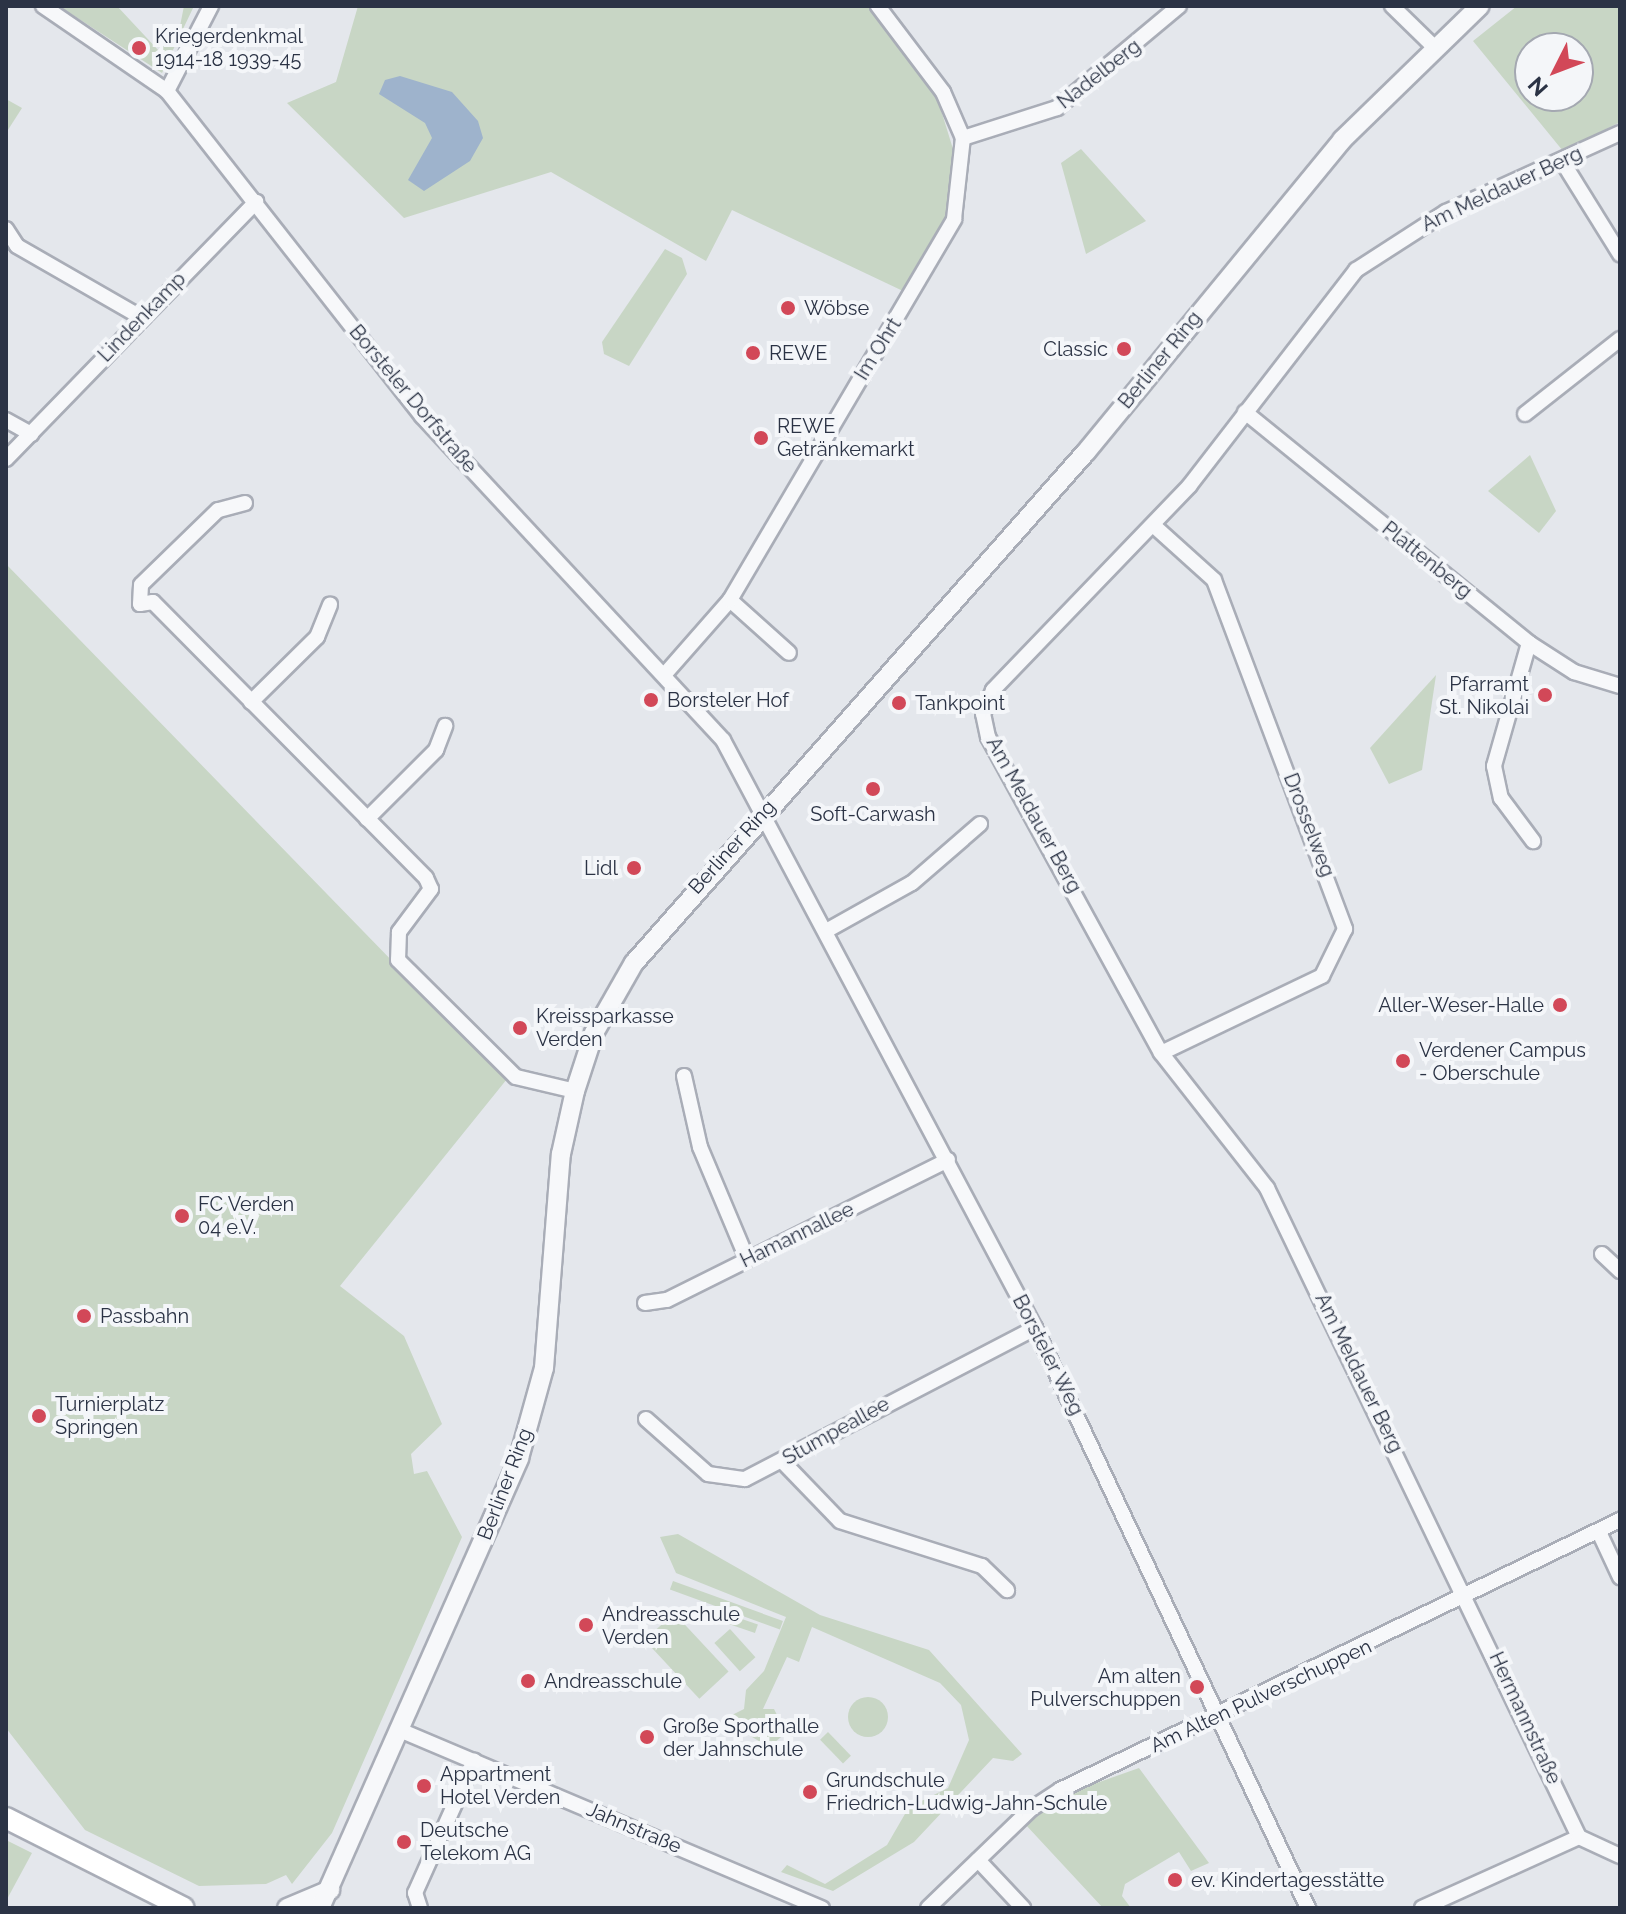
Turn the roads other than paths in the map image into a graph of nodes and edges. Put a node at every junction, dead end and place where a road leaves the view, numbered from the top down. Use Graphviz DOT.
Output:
graph roads {
  1 [pos="43,6"];
  2 [pos="211,6"];
  3 [pos="878,6"];
  4 [pos="1179,6"];
  5 [pos="1392,6"];
  6 [pos="1480,6"];
  7 [pos="1434,47"];
  8 [pos="167,91"];
  9 [pos="1620,133"];
  10 [pos="963,138"];
  11 [pos="1562,161"];
  12 [pos="256,202"];
  13 [pos="6,229"];
  14 [pos="1620,254"];
  15 [pos="142,318"];
  16 [pos="1620,339"];
  17 [pos="1245,412"];
  18 [pos="1525,414"];
  19 [pos="6,420"];
  20 [pos="31,434"];
  21 [pos="6,459"];
  22 [pos="245,503"];
  23 [pos="1153,525"];
  24 [pos="730,600"];
  25 [pos="330,605"];
  26 [pos="1529,643"];
  27 [pos="789,653"];
  28 [pos="665,674"];
  29 [pos="1620,686"];
  30 [pos="251,702"];
  31 [pos="445,726"];
  32 [pos="764,813"];
  33 [pos="367,819"];
  34 [pos="980,824"];
  35 [pos="1533,841"];
  36 [pos="826,931"];
  37 [pos="1161,1053"];
  38 [pos="684,1076"];
  39 [pos="575,1091"];
  40 [pos="948,1160"];
  41 [pos="1602,1254"];
  42 [pos="747,1259"];
  43 [pos="1620,1271"];
  44 [pos="645,1303"];
  45 [pos="1035,1328"];
  46 [pos="646,1419"];
  47 [pos="782,1461"];
  48 [pos="1620,1520"];
  49 [pos="1599,1532"];
  50 [pos="1620,1577"];
  51 [pos="1007,1590"];
  52 [pos="1470,1599"];
  53 [pos="1220,1714"];
  54 [pos="402,1731"];
  55 [pos="474,1761"];
  56 [pos="6,1818"];
  57 [pos="1579,1837"];
  58 [pos="1620,1856"];
  59 [pos="978,1860"];
  60 [pos="332,1893"];
  61 [pos="184,1908"];
  62 [pos="287,1908"];
  63 [pos="320,1908"];
  64 [pos="420,1908"];
  65 [pos="822,1908"];
  66 [pos="928,1908"];
  67 [pos="1023,1908"];
  68 [pos="1308,1908"];
  69 [pos="1422,1908"];
  1 -- 8 [label="street, Borsteler Dorfstraße"];
  2 -- 8 [label="street"];
  3 -- 10 [label="street, Im Ohrt"];
  4 -- 10 [label="street, Nadelberg"];
  5 -- 7 [label="street"];
  6 -- 7 [label="street, Berliner Ring"];
  7 -- 32 [label="street, Berliner Ring"];
  8 -- 12 [label="street, Borsteler Dorfstraße"];
  9 -- 11 [label="street, Am Meldauer Berg"];
  10 -- 24 [label="street, Im Ohrt"];
  11 -- 14 [label="street"];
  11 -- 17 [label="street, Am Meldauer Berg"];
  12 -- 15 [label="street, Lindenkamp"];
  12 -- 28 [label="street, Borsteler Dorfstraße"];
  13 -- 15 [label="street"];
  15 -- 20 [label="street, Lindenkamp"];
  16 -- 18 [label="street"];
  17 -- 23 [label="street, Am Meldauer Berg"];
  17 -- 26 [label="street, Plattenberg"];
  19 -- 20 [label="street"];
  20 -- 21 [label="street, Lindenkamp"];
  22 -- 30 [label="street"];
  23 -- 37 [label="street, Am Meldauer Berg"];
  23 -- 37 [label="street, Drosselweg"];
  24 -- 27 [label="street"];
  24 -- 28 [label="street, Im Ohrt"];
  25 -- 30 [label="street"];
  26 -- 29 [label="street, Plattenberg"];
  26 -- 35 [label="street"];
  28 -- 32 [label="street, Borsteler Dorfstraße"];
  30 -- 33 [label="street"];
  31 -- 33 [label="street"];
  32 -- 36 [label="street, Borsteler Weg"];
  32 -- 39 [label="street, Berliner Ring"];
  33 -- 39 [label="street"];
  34 -- 36 [label="street"];
  36 -- 40 [label="street, Borsteler Weg"];
  37 -- 52 [label="street, Am Meldauer Berg"];
  38 -- 42 [label="street"];
  39 -- 54 [label="street, Berliner Ring"];
  40 -- 42 [label="street, Hamannallee"];
  40 -- 45 [label="street, Borsteler Weg"];
  41 -- 43 [label="street"];
  42 -- 44 [label="street, Hamannallee"];
  45 -- 47 [label="street, Stumpeallee"];
  45 -- 53 [label="street, Borsteler Weg"];
  46 -- 47 [label="street, Stumpeallee"];
  47 -- 51 [label="street"];
  48 -- 49 [label="street, Am Alten Pulverschuppen"];
  49 -- 50 [label="street"];
  49 -- 52 [label="street, Am Alten Pulverschuppen"];
  52 -- 53 [label="street, Am Alten Pulverschuppen"];
  52 -- 57 [label="street, Hermannstraße"];
  53 -- 59 [label="street, Am Alten Pulverschuppen"];
  53 -- 68 [label="street, Borsteler Weg"];
  54 -- 55 [label="street, Jahnstraße"];
  54 -- 60 [label="street, Berliner Ring"];
  55 -- 64 [label="street"];
  55 -- 65 [label="street, Jahnstraße"];
  56 -- 61 [label="main road"];
  57 -- 58 [label="street"];
  57 -- 69 [label="street"];
  59 -- 66 [label="street, Am Alten Pulverschuppen"];
  59 -- 67 [label="street"];
  60 -- 62 [label="street"];
  60 -- 63 [label="street, Berliner Ring"];
}
